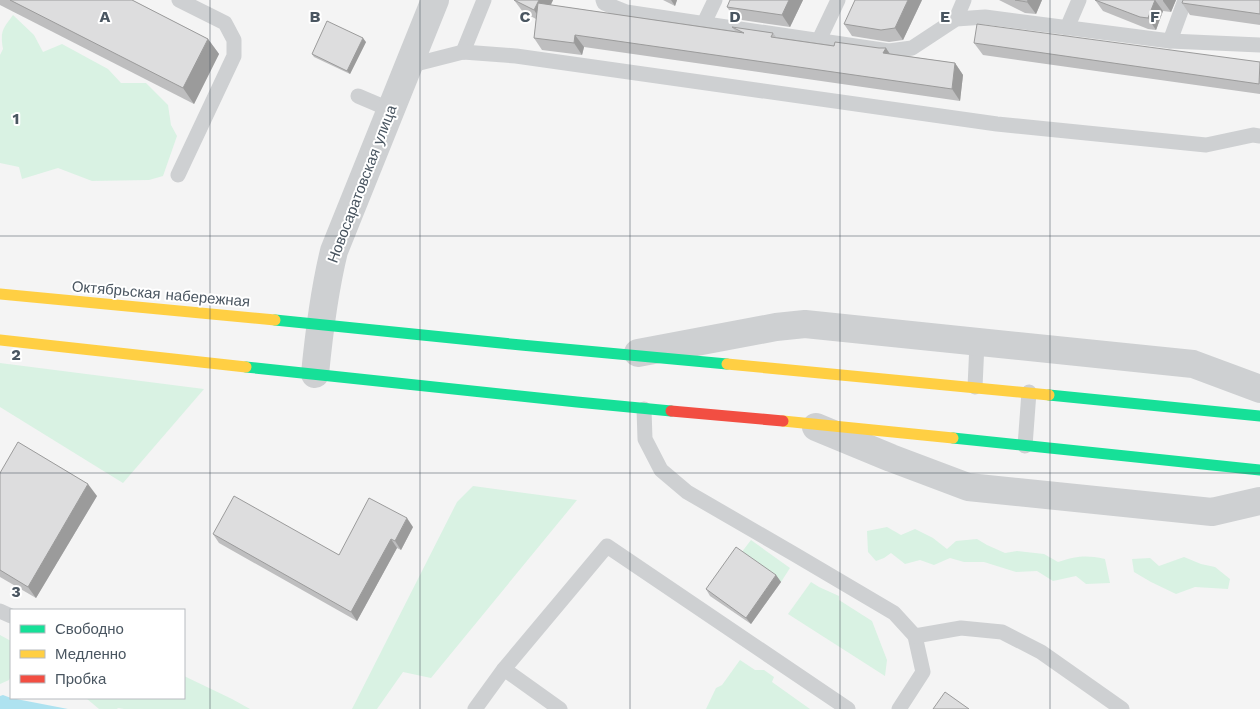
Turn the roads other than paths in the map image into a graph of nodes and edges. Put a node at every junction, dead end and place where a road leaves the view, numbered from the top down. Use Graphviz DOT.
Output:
graph roads {
  1 [pos="179,0"];
  2 [pos="435,0"];
  3 [pos="484,0"];
  4 [pos="603,0"];
  5 [pos="715,0"];
  6 [pos="838,0"];
  7 [pos="964,0"];
  8 [pos="1079,0"];
  9 [pos="1184,0"];
  10 [pos="956,19"];
  11 [pos="704,23"];
  12 [pos="1067,28"];
  13 [pos="819,40"];
  14 [pos="1170,41"];
  15 [pos="1260,46"];
  16 [pos="463,52"];
  17 [pos="408,66"];
  18 [pos="358,96"];
  19 [pos="391,110"];
  20 [pos="1260,136"];
  21 [pos="178,175"];
  22 [pos="0,294"];
  23 [pos="320,324"];
  24 [pos="0,340"];
  25 [pos="977,343"];
  26 [pos="629,354"];
  27 [pos="315,374"];
  28 [pos="975,387"];
  29 [pos="1260,389"];
  30 [pos="1029,392"];
  31 [pos="644,409"];
  32 [pos="1260,416"];
  33 [pos="808,423"];
  34 [pos="1025,446"];
  35 [pos="1260,470"];
  36 [pos="1260,501"];
  37 [pos="915,636"];
  38 [pos="504,668"];
  39 [pos="475,709"];
  40 [pos="560,709"];
  41 [pos="848,709"];
  42 [pos="898,709"];
  43 [pos="1122,709"];
  1 -- 21 [label="lane"];
  2 -- 17 [label="street, Новосаратовская улица"];
  3 -- 16 [label="lane"];
  4 -- 11 [label="lane"];
  5 -- 11 [label="lane"];
  6 -- 13 [label="lane"];
  7 -- 10 [label="lane"];
  8 -- 12 [label="lane"];
  9 -- 14 [label="lane"];
  10 -- 12 [label="lane"];
  10 -- 13 [label="lane"];
  11 -- 13 [label="lane"];
  12 -- 14 [label="lane"];
  14 -- 15 [label="lane"];
  16 -- 17 [label="lane"];
  16 -- 20 [label="lane"];
  17 -- 19 [label="street, Новосаратовская улица"];
  18 -- 19 [label="lane"];
  19 -- 23 [label="street, Новосаратовская улица"];
  22 -- 23 [label="main road, Октябрьская набережная"];
  23 -- 26 [label="main road, Октябрьская набережная"];
  23 -- 27 [label="street, Новосаратовская улица"];
  24 -- 27 [label="main road"];
  25 -- 26 [label="street"];
  25 -- 28 [label="lane"];
  25 -- 29 [label="street"];
  26 -- 28 [label="main road, Октябрьская набережная"];
  27 -- 31 [label="main road"];
  28 -- 30 [label="main road, Октябрьская набережная"];
  30 -- 32 [label="main road, Октябрьская набережная"];
  30 -- 34 [label="lane"];
  31 -- 33 [label="main road"];
  31 -- 37 [label="lane"];
  33 -- 34 [label="main road"];
  33 -- 36 [label="street"];
  34 -- 35 [label="main road"];
  37 -- 42 [label="lane"];
  37 -- 43 [label="lane"];
  38 -- 39 [label="lane"];
  38 -- 40 [label="lane"];
  38 -- 41 [label="lane"];
}
